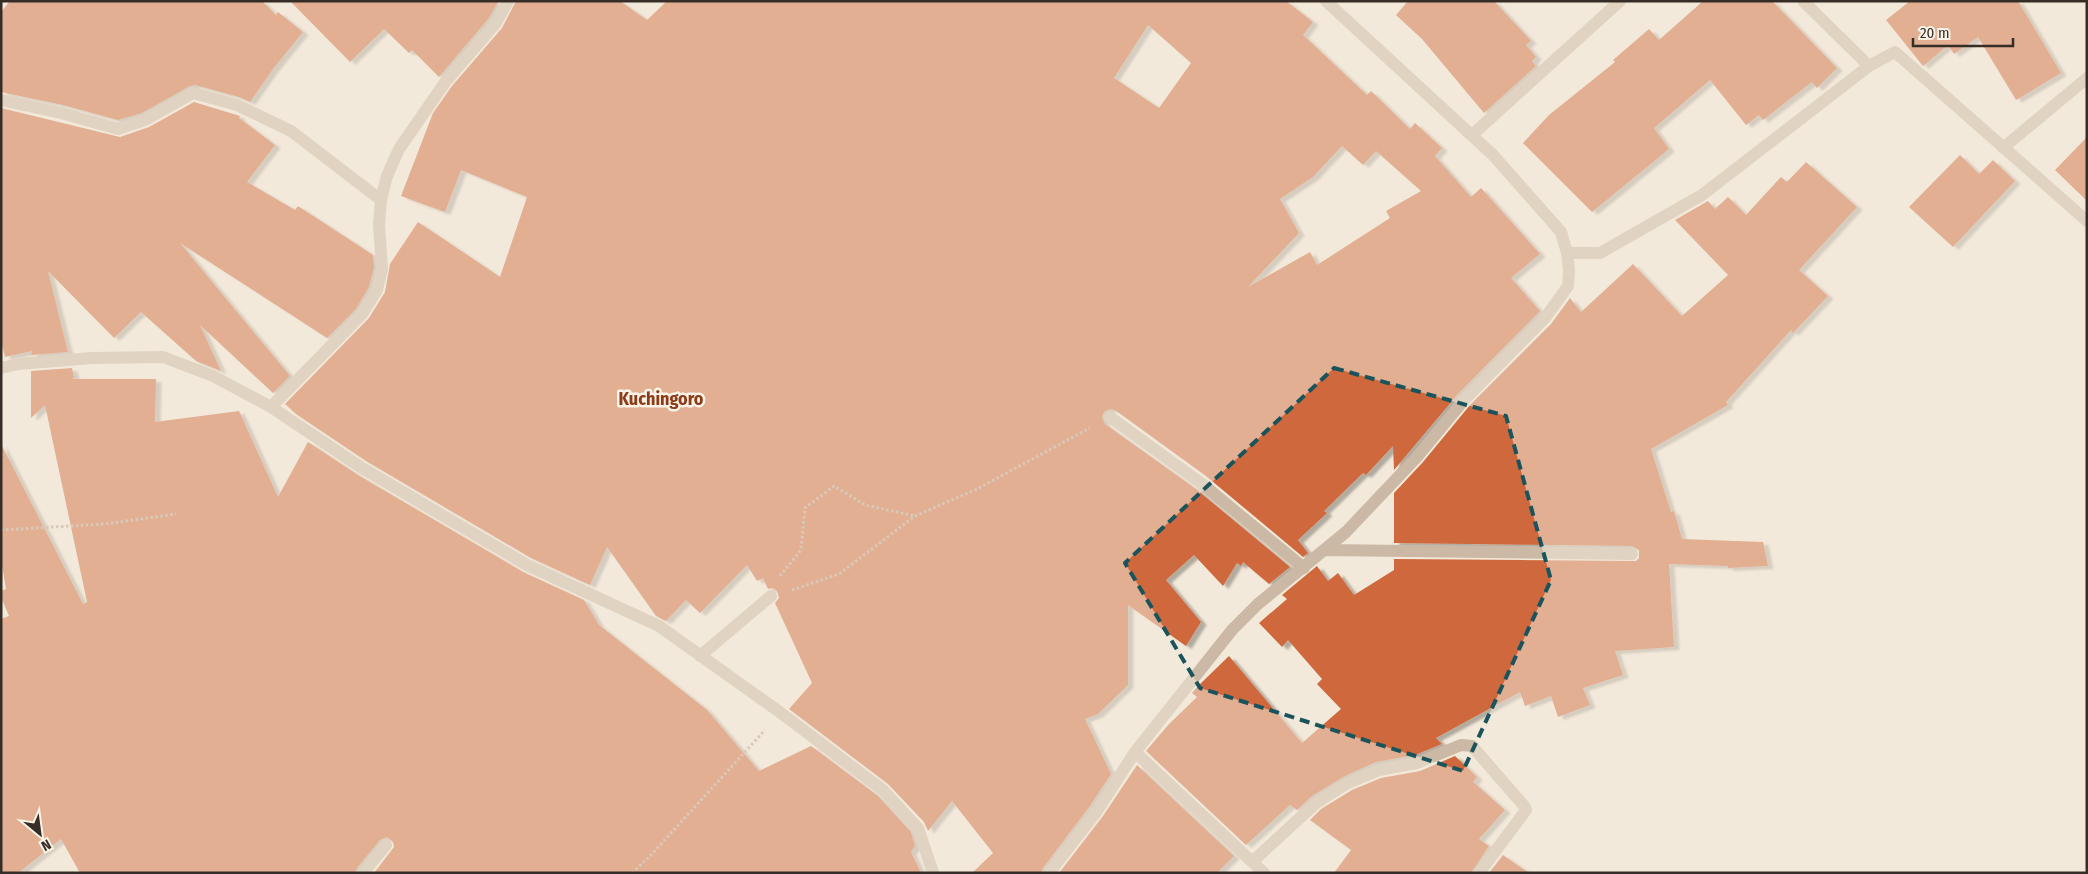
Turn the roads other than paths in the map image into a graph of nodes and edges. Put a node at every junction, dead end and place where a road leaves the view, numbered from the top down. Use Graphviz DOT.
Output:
graph roads {
  1 [pos="508,1"];
  2 [pos="1326,1"];
  3 [pos="1620,1"];
  4 [pos="1803,1"];
  5 [pos="1869,66"];
  6 [pos="2087,78"];
  7 [pos="1,100"];
  8 [pos="1472,135"];
  9 [pos="2003,148"];
  10 [pos="381,200"];
  11 [pos="2087,221"];
  12 [pos="1567,253"];
  13 [pos="1,368"];
  14 [pos="271,407"];
  15 [pos="1110,417"];
  16 [pos="1325,550"];
  17 [pos="1632,554"];
  18 [pos="1304,568"];
  19 [pos="771,596"];
  20 [pos="700,656"];
  21 [pos="1135,752"];
  22 [pos="386,845"];
  23 [pos="1252,862"];
  24 [pos="363,873"];
  25 [pos="933,873"];
  26 [pos="1050,873"];
  27 [pos="1264,873"];
  28 [pos="1479,873"];
  1 -- 10 [label="street"];
  2 -- 8 [label="street"];
  3 -- 8 [label="street"];
  4 -- 5 [label="street"];
  5 -- 9 [label="street"];
  5 -- 12 [label="street"];
  6 -- 9 [label="street"];
  7 -- 10 [label="street"];
  8 -- 12 [label="street"];
  9 -- 11 [label="street"];
  10 -- 14 [label="street"];
  12 -- 16 [label="street"];
  13 -- 14 [label="street"];
  14 -- 20 [label="street"];
  15 -- 18 [label="street"];
  16 -- 17 [label="street"];
  16 -- 18 [label="street"];
  18 -- 21 [label="street"];
  19 -- 20 [label="street"];
  20 -- 25 [label="street"];
  21 -- 23 [label="street"];
  21 -- 26 [label="street"];
  22 -- 24 [label="street"];
  23 -- 27 [label="street"];
  23 -- 28 [label="street"];
}
